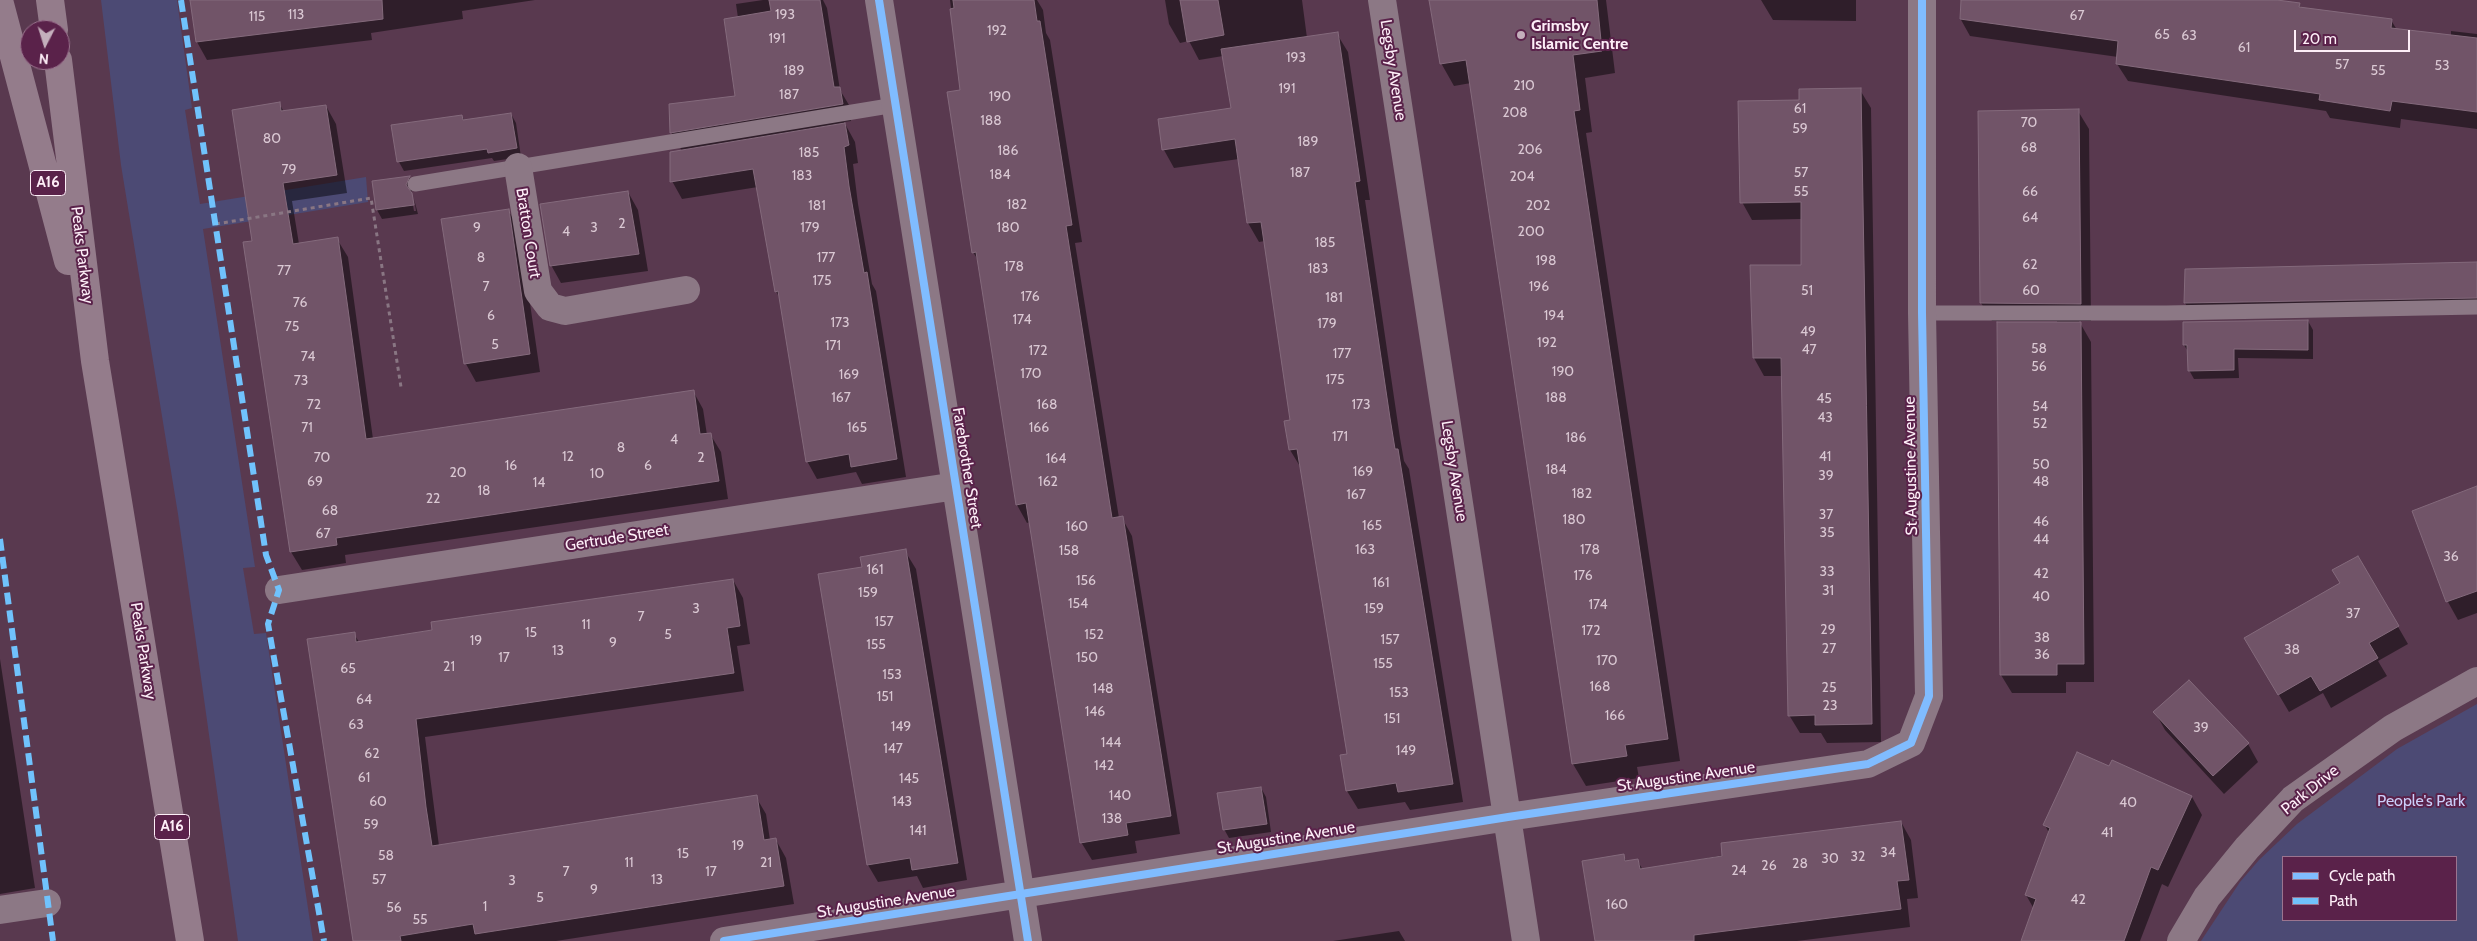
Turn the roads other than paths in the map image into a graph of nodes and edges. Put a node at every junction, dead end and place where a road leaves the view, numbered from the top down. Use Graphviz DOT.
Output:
graph roads {
  1 [pos="50,0"];
  2 [pos="879,0"];
  3 [pos="1382,0"];
  4 [pos="1922,0"];
  5 [pos="0,4"];
  6 [pos="53,20"];
  7 [pos="59,70"];
  8 [pos="895,105"];
  9 [pos="518,167"];
  10 [pos="415,184"];
  11 [pos="686,290"];
  12 [pos="2477,307"];
  13 [pos="1922,313"];
  14 [pos="95,361"];
  15 [pos="956,486"];
  16 [pos="278,590"];
  17 [pos="2477,681"];
  18 [pos="1508,817"];
  19 [pos="1021,895"];
  20 [pos="47,903"];
  21 [pos="0,910"];
  22 [pos="190,941"];
  23 [pos="724,941"];
  24 [pos="1028,941"];
  25 [pos="1526,941"];
  26 [pos="2181,941"];
  1 -- 6 [label="highway"];
  2 -- 8 [label="street, Farebrother Street"];
  3 -- 18 [label="street, Legsby Avenue"];
  4 -- 13 [label="street, St Augustine Avenue"];
  5 -- 14 [label="highway, Peaks Parkway / A16"];
  7 -- 14 [label="highway, Peaks Parkway / A16"];
  8 -- 9 [label="lane"];
  8 -- 15 [label="street, Farebrother Street"];
  9 -- 10 [label="lane"];
  9 -- 11 [label="street, Bratton Court"];
  12 -- 13 [label="lane"];
  13 -- 18 [label="street, St Augustine Avenue"];
  14 -- 22 [label="highway, Peaks Parkway / A16"];
  15 -- 16 [label="street, Gertrude Street"];
  15 -- 19 [label="street, Farebrother Street"];
  17 -- 26 [label="street, Park Drive"];
  18 -- 19 [label="street, St Augustine Avenue"];
  18 -- 25 [label="street, Legsby Avenue"];
  19 -- 23 [label="street, St Augustine Avenue"];
  19 -- 24 [label="street, Farebrother Street"];
  20 -- 21 [label="street"];
}
